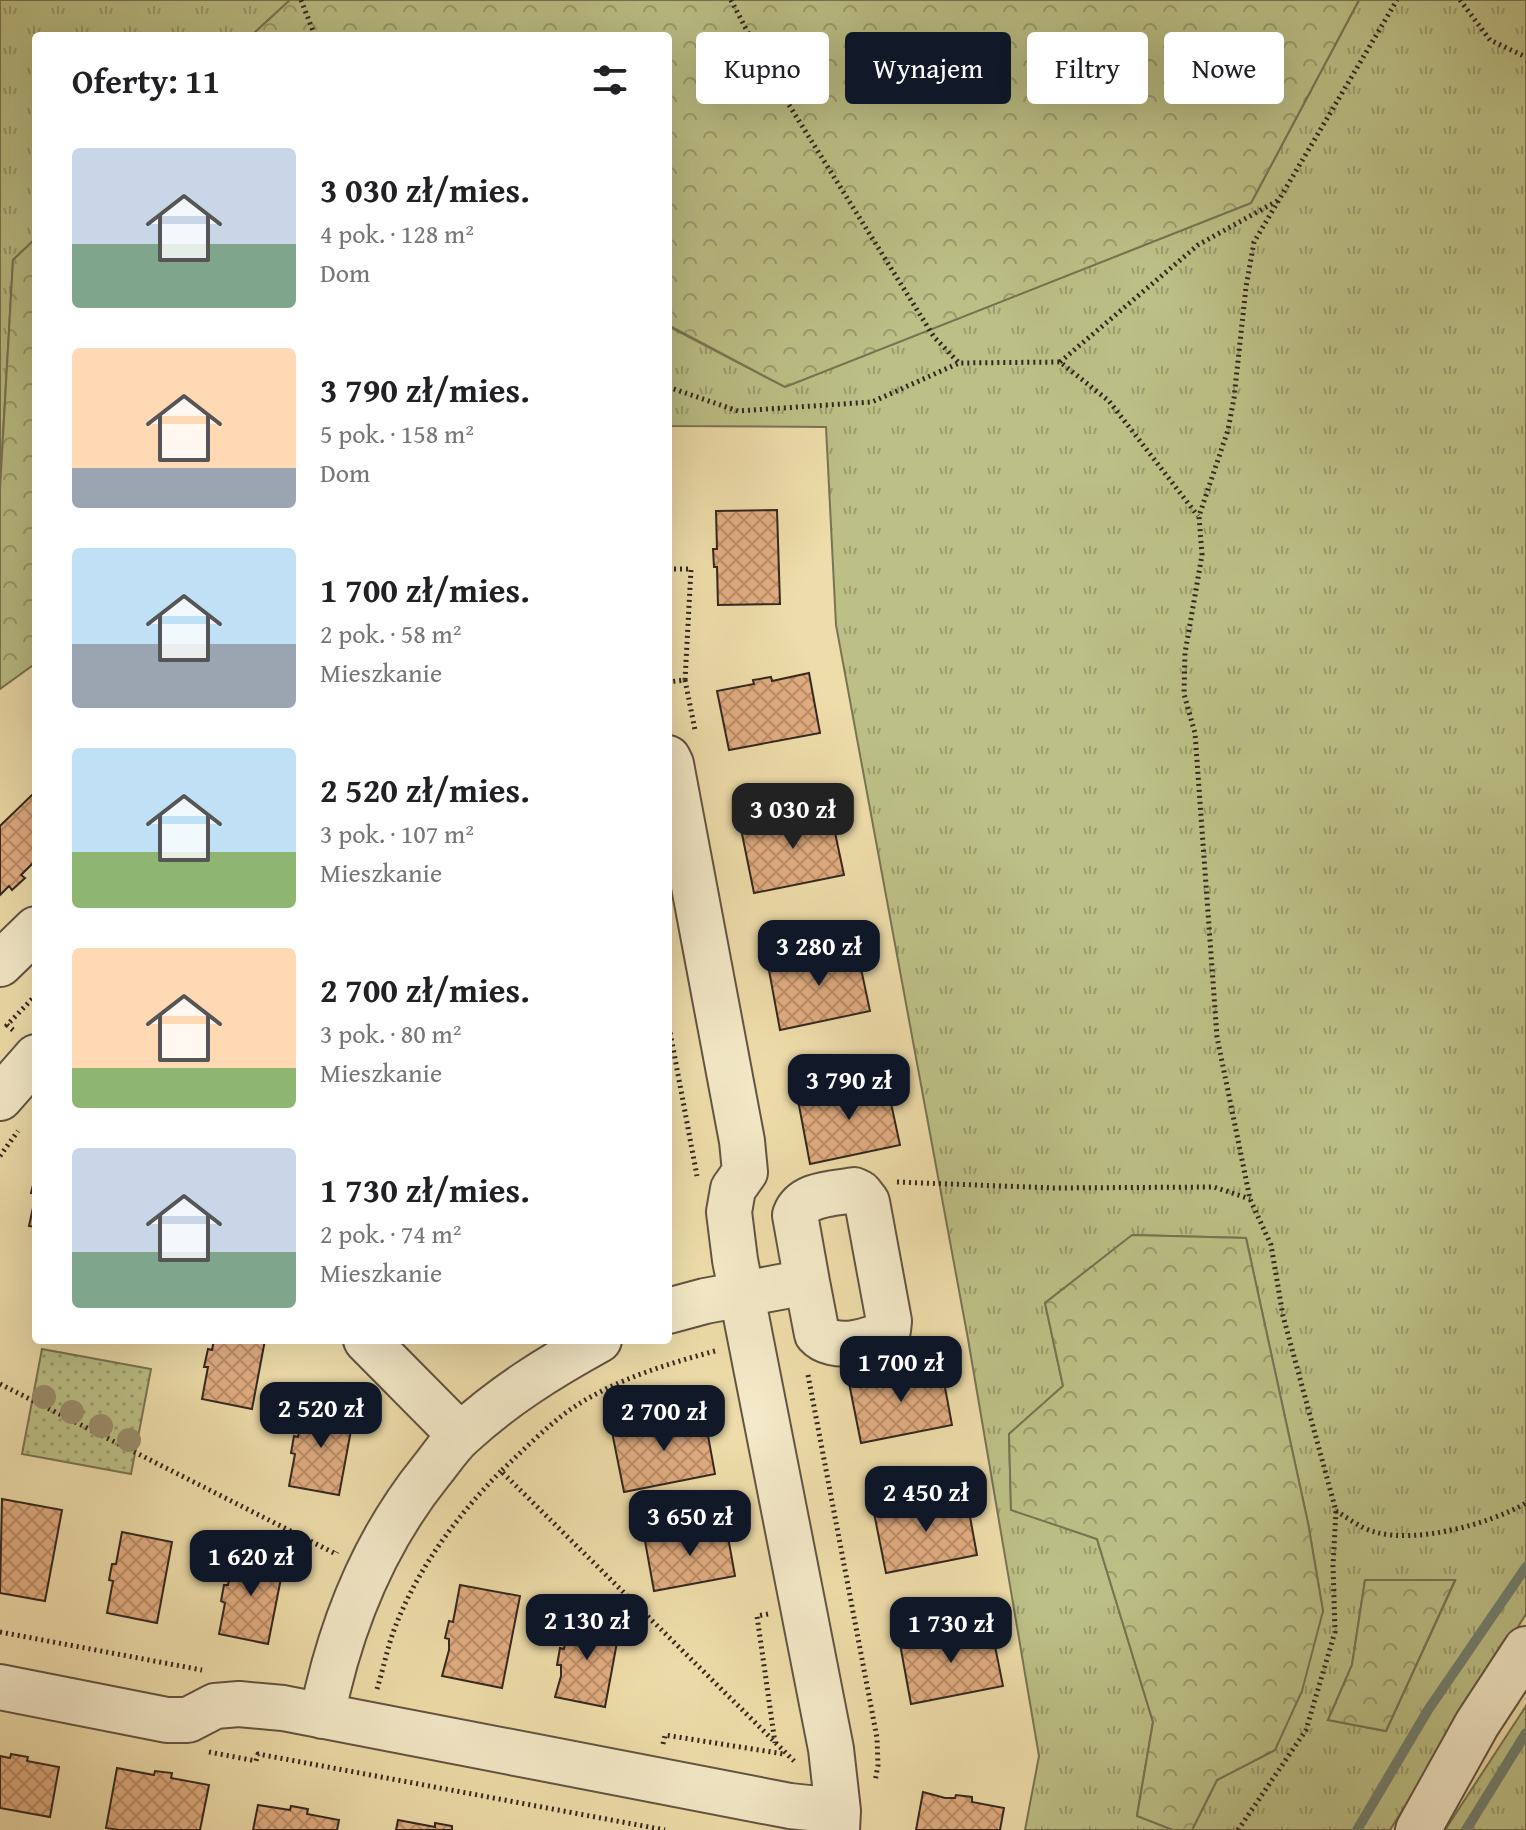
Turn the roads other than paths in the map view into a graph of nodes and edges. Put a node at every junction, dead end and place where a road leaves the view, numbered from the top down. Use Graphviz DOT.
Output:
graph roads {
  1 [pos="672,771"];
  2 [pos="32,933"];
  3 [pos="0,964"];
  4 [pos="32,1062"];
  5 [pos="0,1098"];
  6 [pos="807,1282"];
  7 [pos="741,1295"];
  8 [pos="672,1310"];
  9 [pos="370,1344"];
  10 [pos="592,1344"];
  11 [pos="460,1435"];
  12 [pos="1526,1649"];
  13 [pos="0,1687"];
  14 [pos="322,1716"];
  15 [pos="850,1811"];
  16 [pos="1418,1830"];
  1 -- 7 [label="street"];
  2 -- 3 [label="street"];
  4 -- 5 [label="street"];
  6 -- 6 [label="street"];
  6 -- 7 [label="street"];
  7 -- 8 [label="street"];
  7 -- 15 [label="street"];
  9 -- 11 [label="street"];
  10 -- 11 [label="street"];
  11 -- 14 [label="street"];
  12 -- 16 [label="street"];
  13 -- 14 [label="street"];
  14 -- 15 [label="street"];
}
